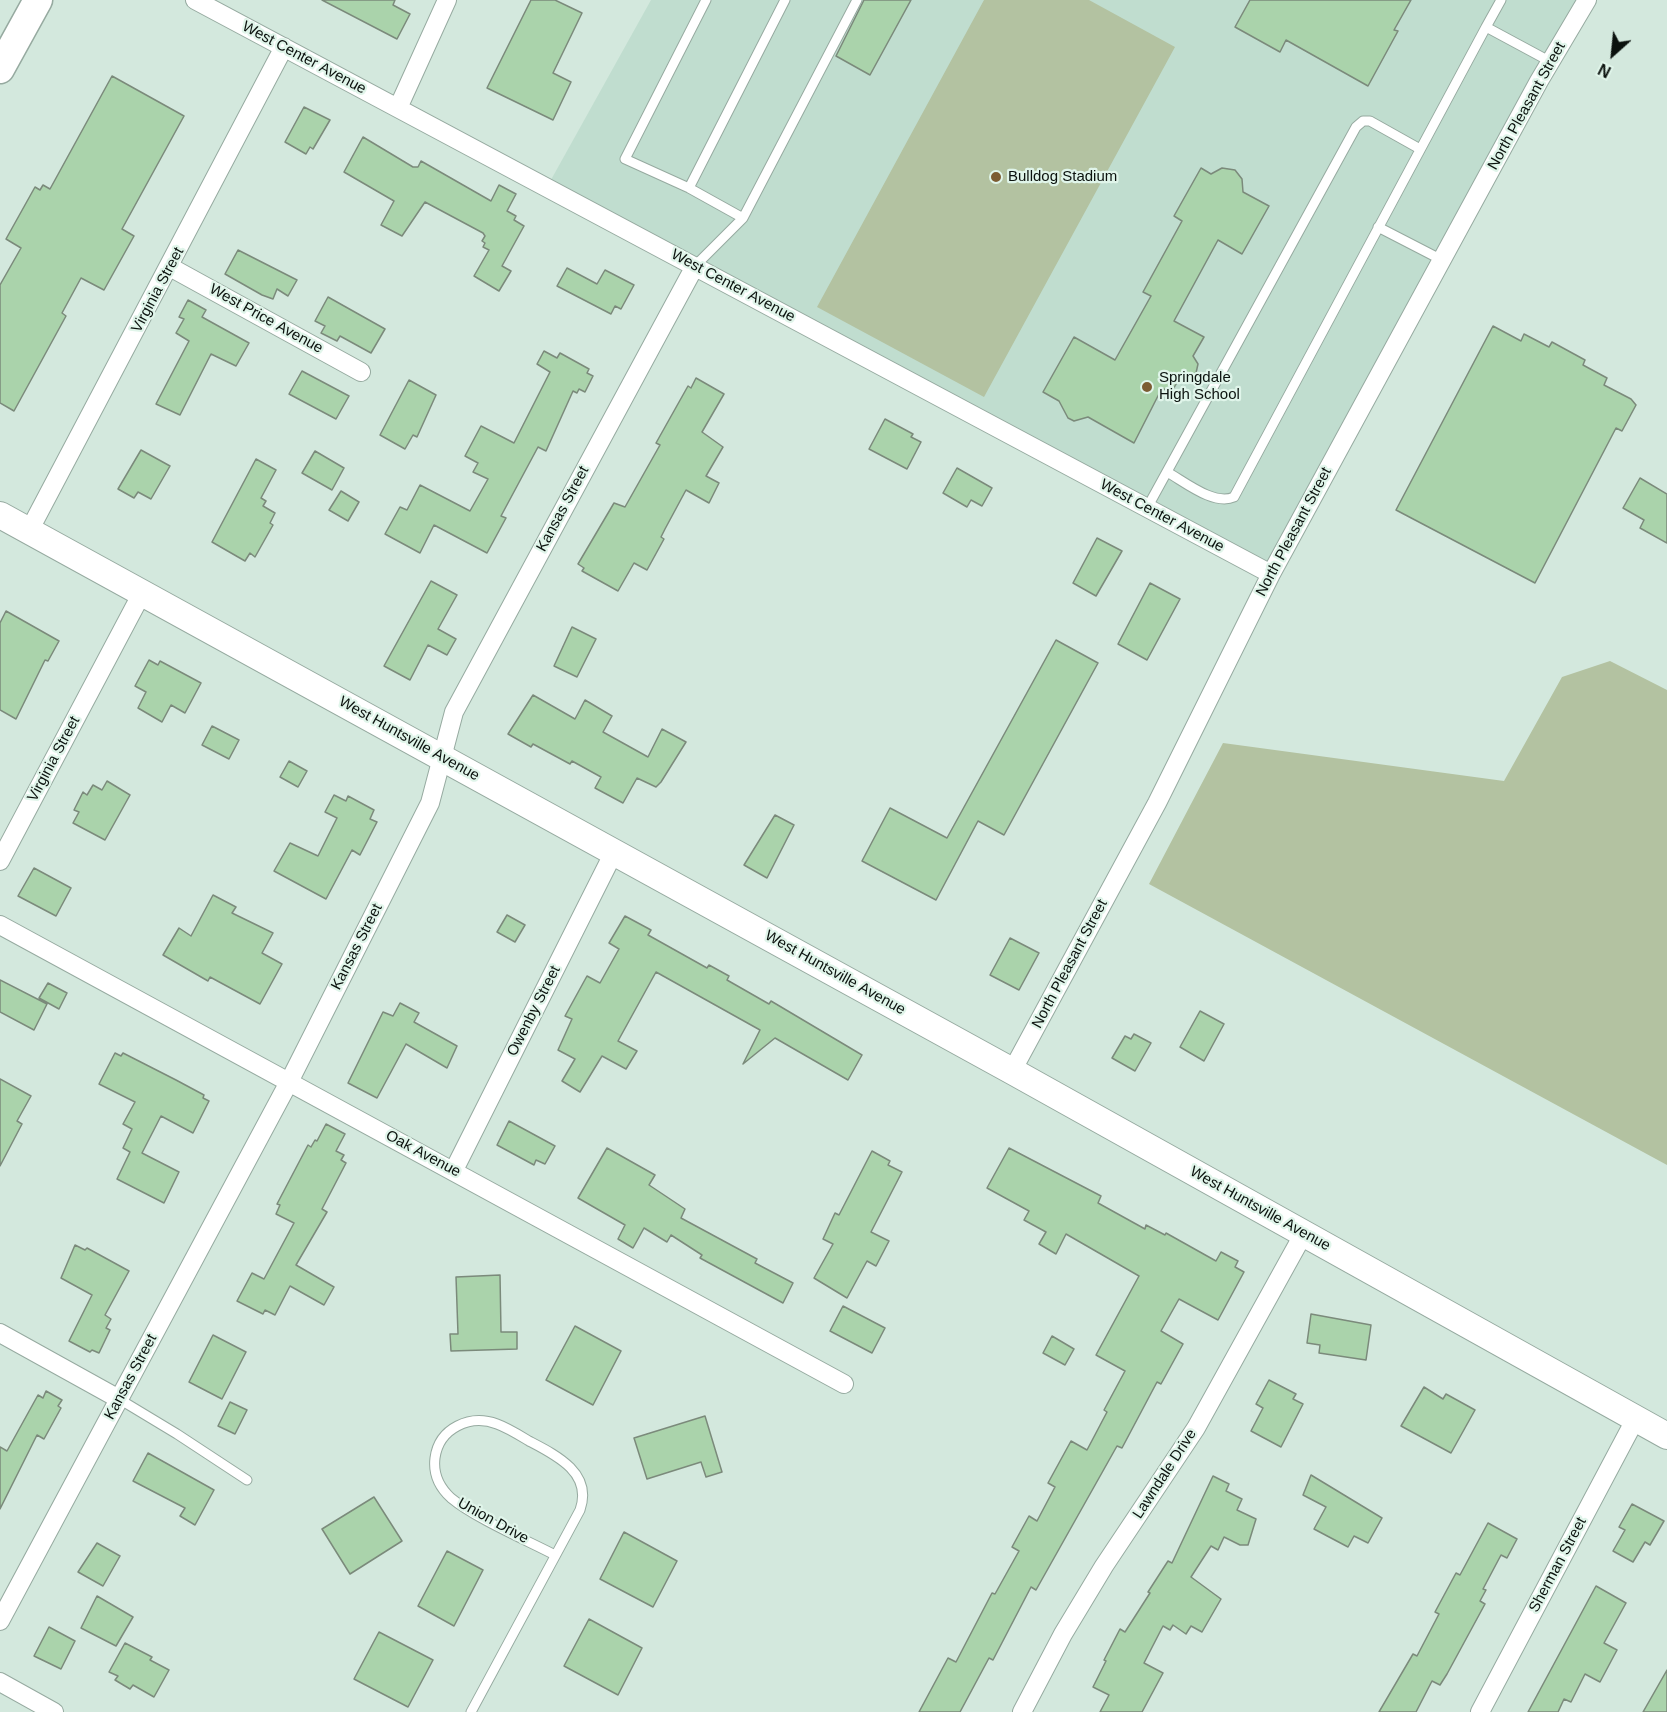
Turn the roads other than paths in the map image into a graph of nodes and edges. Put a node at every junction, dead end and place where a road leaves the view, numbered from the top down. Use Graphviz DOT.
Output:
graph roads {
  1 [pos="38,0"];
  2 [pos="195,0"];
  3 [pos="447,0"];
  4 [pos="706,0"];
  5 [pos="785,0"];
  6 [pos="857,0"];
  7 [pos="1501,0"];
  8 [pos="1587,0"];
  9 [pos="1486,27"];
  10 [pos="284,47"];
  11 [pos="1551,62"];
  12 [pos="0,69"];
  13 [pos="398,108"];
  14 [pos="1420,148"];
  15 [pos="689,188"];
  16 [pos="743,218"];
  17 [pos="1378,227"];
  18 [pos="1442,260"];
  19 [pos="695,266"];
  20 [pos="170,267"];
  21 [pos="361,372"];
  22 [pos="1167,472"];
  23 [pos="1148,508"];
  24 [pos="0,515"];
  25 [pos="29,531"];
  26 [pos="1270,574"];
  27 [pos="142,593"];
  28 [pos="442,758"];
  29 [pos="614,852"];
  30 [pos="0,861"];
  31 [pos="0,926"];
  32 [pos="1012,1071"];
  33 [pos="289,1082"];
  34 [pos="454,1170"];
  35 [pos="1304,1233"];
  36 [pos="0,1333"];
  37 [pos="844,1384"];
  38 [pos="119,1399"];
  39 [pos="1636,1418"];
  40 [pos="1667,1436"];
  41 [pos="247,1480"];
  42 [pos="555,1555"];
  43 [pos="0,1621"];
  44 [pos="0,1682"];
  45 [pos="54,1712"];
  46 [pos="471,1712"];
  47 [pos="1022,1712"];
  48 [pos="1480,1712"];
  1 -- 12 [label="main road"];
  2 -- 10 [label="street, West Center Avenue"];
  3 -- 13 [label="street"];
  4 -- 15 [label="lane"];
  5 -- 15 [label="lane"];
  6 -- 16 [label="lane"];
  7 -- 9 [label="lane"];
  8 -- 11 [label="street, North Pleasant Street"];
  9 -- 11 [label="lane"];
  9 -- 14 [label="lane"];
  10 -- 13 [label="street, West Center Avenue"];
  10 -- 20 [label="street, Virginia Street"];
  11 -- 18 [label="street, North Pleasant Street"];
  13 -- 19 [label="street, West Center Avenue"];
  14 -- 17 [label="lane"];
  14 -- 22 [label="lane"];
  15 -- 16 [label="lane"];
  16 -- 19 [label="lane"];
  17 -- 18 [label="lane"];
  17 -- 22 [label="lane"];
  18 -- 26 [label="street, North Pleasant Street"];
  19 -- 23 [label="street, West Center Avenue"];
  19 -- 28 [label="street, Kansas Street"];
  20 -- 21 [label="street, West Price Avenue"];
  20 -- 25 [label="street, Virginia Street"];
  22 -- 23 [label="lane"];
  23 -- 26 [label="street, West Center Avenue"];
  24 -- 25 [label="main road, West Huntsville Avenue"];
  25 -- 27 [label="main road, West Huntsville Avenue"];
  26 -- 32 [label="street, North Pleasant Street"];
  27 -- 28 [label="main road, West Huntsville Avenue"];
  27 -- 30 [label="street, Virginia Street"];
  28 -- 29 [label="main road, West Huntsville Avenue"];
  28 -- 33 [label="street, Kansas Street"];
  29 -- 32 [label="main road, West Huntsville Avenue"];
  29 -- 34 [label="street, Owenby Street"];
  31 -- 33 [label="street, Oak Avenue"];
  32 -- 35 [label="main road, West Huntsville Avenue"];
  33 -- 34 [label="street, Oak Avenue"];
  33 -- 38 [label="street, Kansas Street"];
  34 -- 37 [label="street, Oak Avenue"];
  35 -- 39 [label="main road, West Huntsville Avenue"];
  35 -- 47 [label="street, Lawndale Drive"];
  36 -- 38 [label="street"];
  38 -- 41 [label="lane"];
  38 -- 43 [label="street, Kansas Street"];
  39 -- 40 [label="main road, West Huntsville Avenue"];
  39 -- 48 [label="street, Sherman Street"];
  42 -- 42 [label="lane, Union Drive"];
  42 -- 46 [label="lane, Union Drive"];
  44 -- 45 [label="street"];
}
